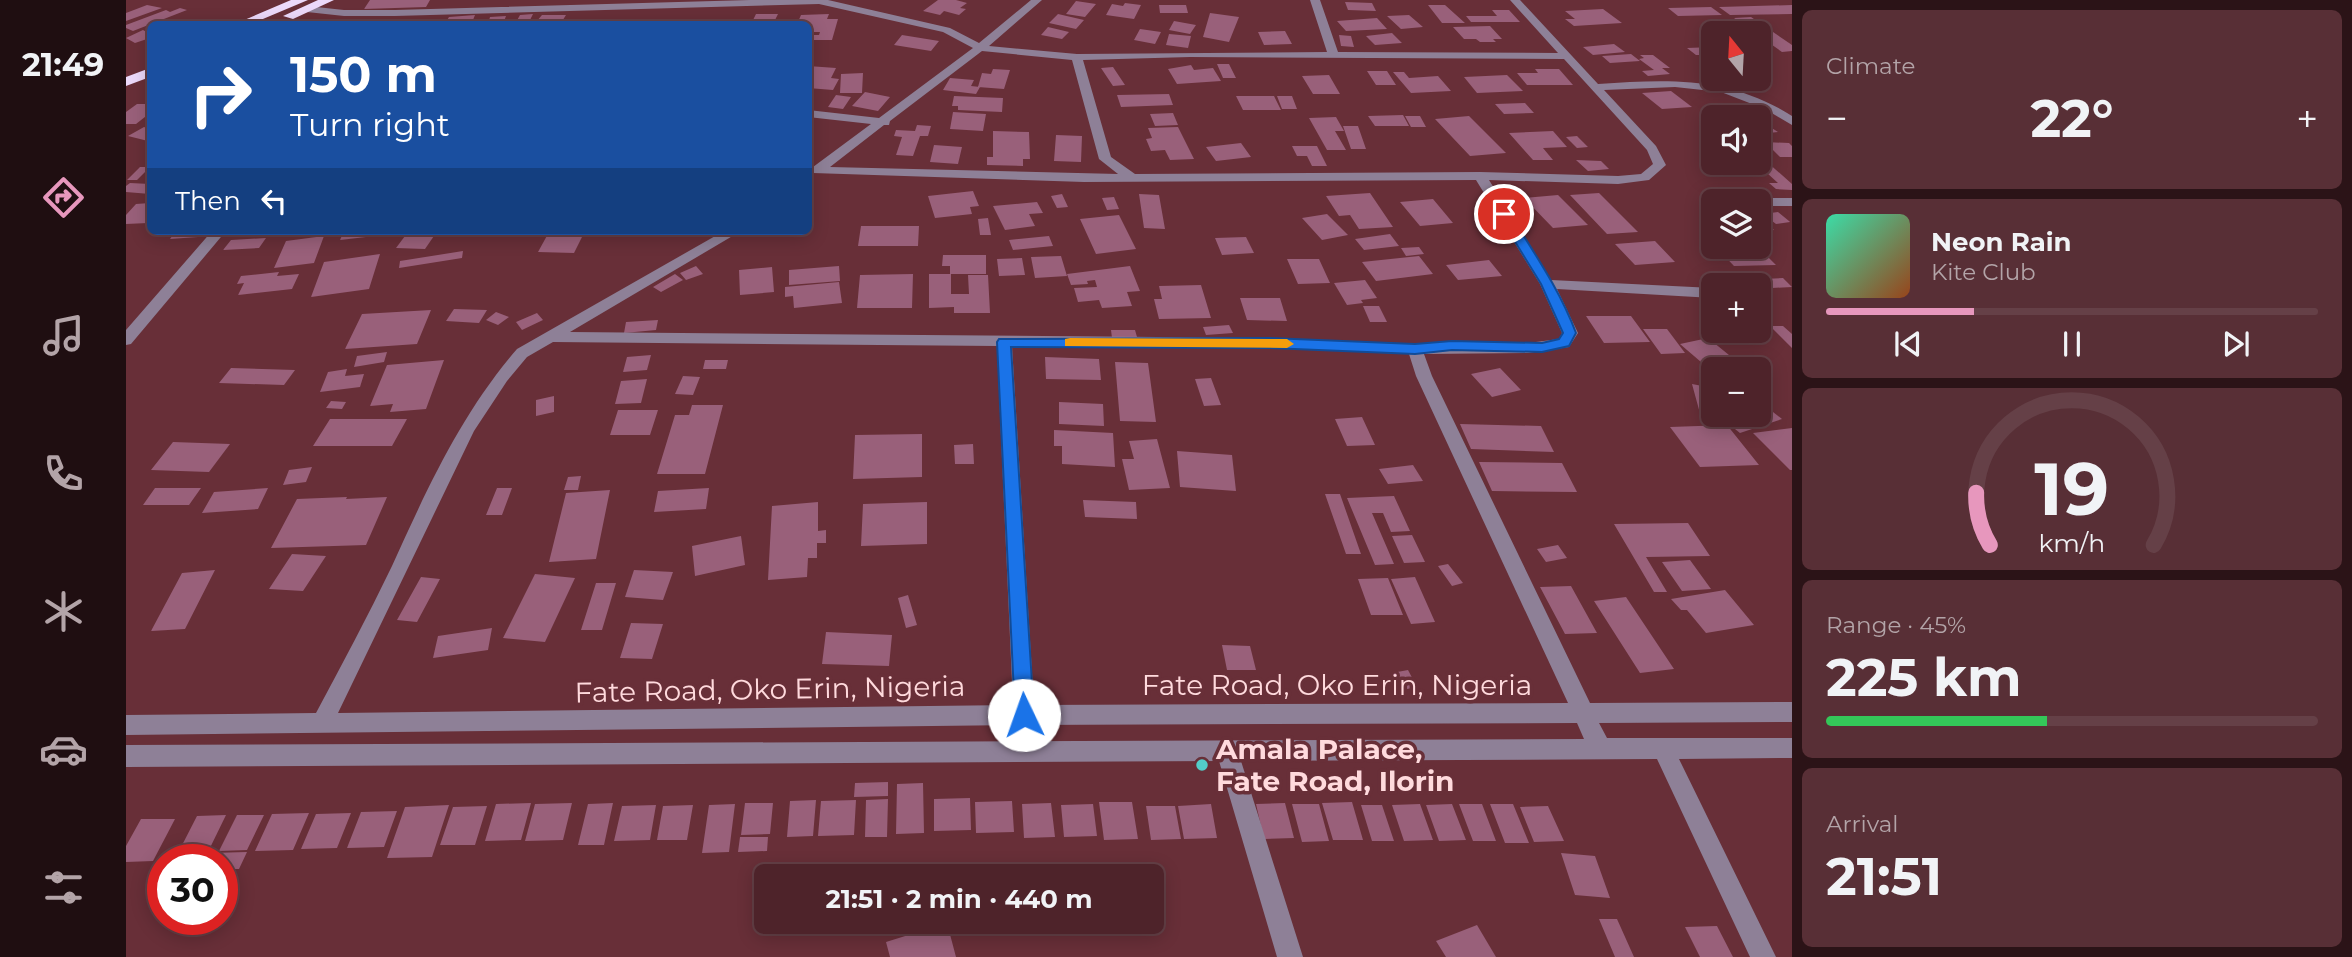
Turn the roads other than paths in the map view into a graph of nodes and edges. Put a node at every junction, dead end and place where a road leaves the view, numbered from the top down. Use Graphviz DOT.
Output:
graph roads {
  1 [pos="328,0"];
  2 [pos="820,0"];
  3 [pos="1037,0"];
  4 [pos="1315,0"];
  5 [pos="1515,0"];
  6 [pos="305,4"];
  7 [pos="395,13"];
  8 [pos="251,21"];
  9 [pos="274,21"];
  10 [pos="387,21"];
  11 [pos="980,48"];
  12 [pos="1334,55"];
  13 [pos="1567,56"];
  14 [pos="1077,57"];
  15 [pos="147,62"];
  16 [pos="126,70"];
  17 [pos="147,73"];
  18 [pos="126,82"];
  19 [pos="1598,88"];
  20 [pos="812,113"];
  21 [pos="1792,121"];
  22 [pos="885,122"];
  23 [pos="1105,159"];
  24 [pos="813,173"];
  25 [pos="1480,176"];
  26 [pos="1131,177"];
  27 [pos="1084,178"];
  28 [pos="1771,202"];
  29 [pos="1792,202"];
  30 [pos="216,235"];
  31 [pos="725,235"];
  32 [pos="1547,284"];
  33 [pos="1701,292"];
  34 [pos="548,337"];
  35 [pos="126,340"];
  36 [pos="1004,342"];
  37 [pos="1415,349"];
  38 [pos="1792,712"];
  39 [pos="1585,714"];
  40 [pos="1024,715"];
  41 [pos="321,724"];
  42 [pos="126,725"];
  43 [pos="1600,748"];
  44 [pos="1792,748"];
  45 [pos="1227,750"];
  46 [pos="1663,750"];
  47 [pos="126,755"];
  48 [pos="1290,957"];
  49 [pos="1763,957"];
  1 -- 6 [label="highway"];
  2 -- 7 [label="street"];
  2 -- 11 [label="street"];
  3 -- 11 [label="street"];
  4 -- 12 [label="street"];
  5 -- 13 [label="street"];
  6 -- 7 [label="street"];
  6 -- 8 [label="highway"];
  6 -- 9 [label="highway"];
  7 -- 10 [label="street"];
  11 -- 14 [label="street"];
  11 -- 22 [label="street"];
  12 -- 13 [label="street"];
  12 -- 14 [label="street"];
  13 -- 19 [label="street"];
  14 -- 23 [label="street"];
  15 -- 16 [label="highway"];
  17 -- 18 [label="highway"];
  19 -- 21 [label="street"];
  19 -- 25 [label="street"];
  20 -- 22 [label="street"];
  22 -- 24 [label="street"];
  23 -- 26 [label="street"];
  23 -- 27 [label="street"];
  24 -- 27 [label="street"];
  25 -- 26 [label="street"];
  25 -- 32 [label="street"];
  26 -- 27 [label="street"];
  28 -- 29 [label="street"];
  30 -- 35 [label="street"];
  31 -- 34 [label="street"];
  32 -- 33 [label="street"];
  32 -- 37 [label="street"];
  34 -- 36 [label="street"];
  34 -- 41 [label="street"];
  36 -- 37 [label="street"];
  36 -- 40 [label="street"];
  37 -- 39 [label="street"];
  38 -- 39 [label="street, Fate Road, Oko Erin, Nigeria"];
  39 -- 40 [label="street, Fate Road, Oko Erin, Nigeria"];
  39 -- 43 [label="street"];
  40 -- 41 [label="street, Fate Road, Oko Erin, Nigeria"];
  41 -- 42 [label="street, Fate Road, Oko Erin, Nigeria"];
  43 -- 45 [label="street"];
  43 -- 46 [label="street"];
  44 -- 46 [label="street"];
  45 -- 47 [label="street"];
  45 -- 48 [label="street"];
  46 -- 49 [label="street"];
}
